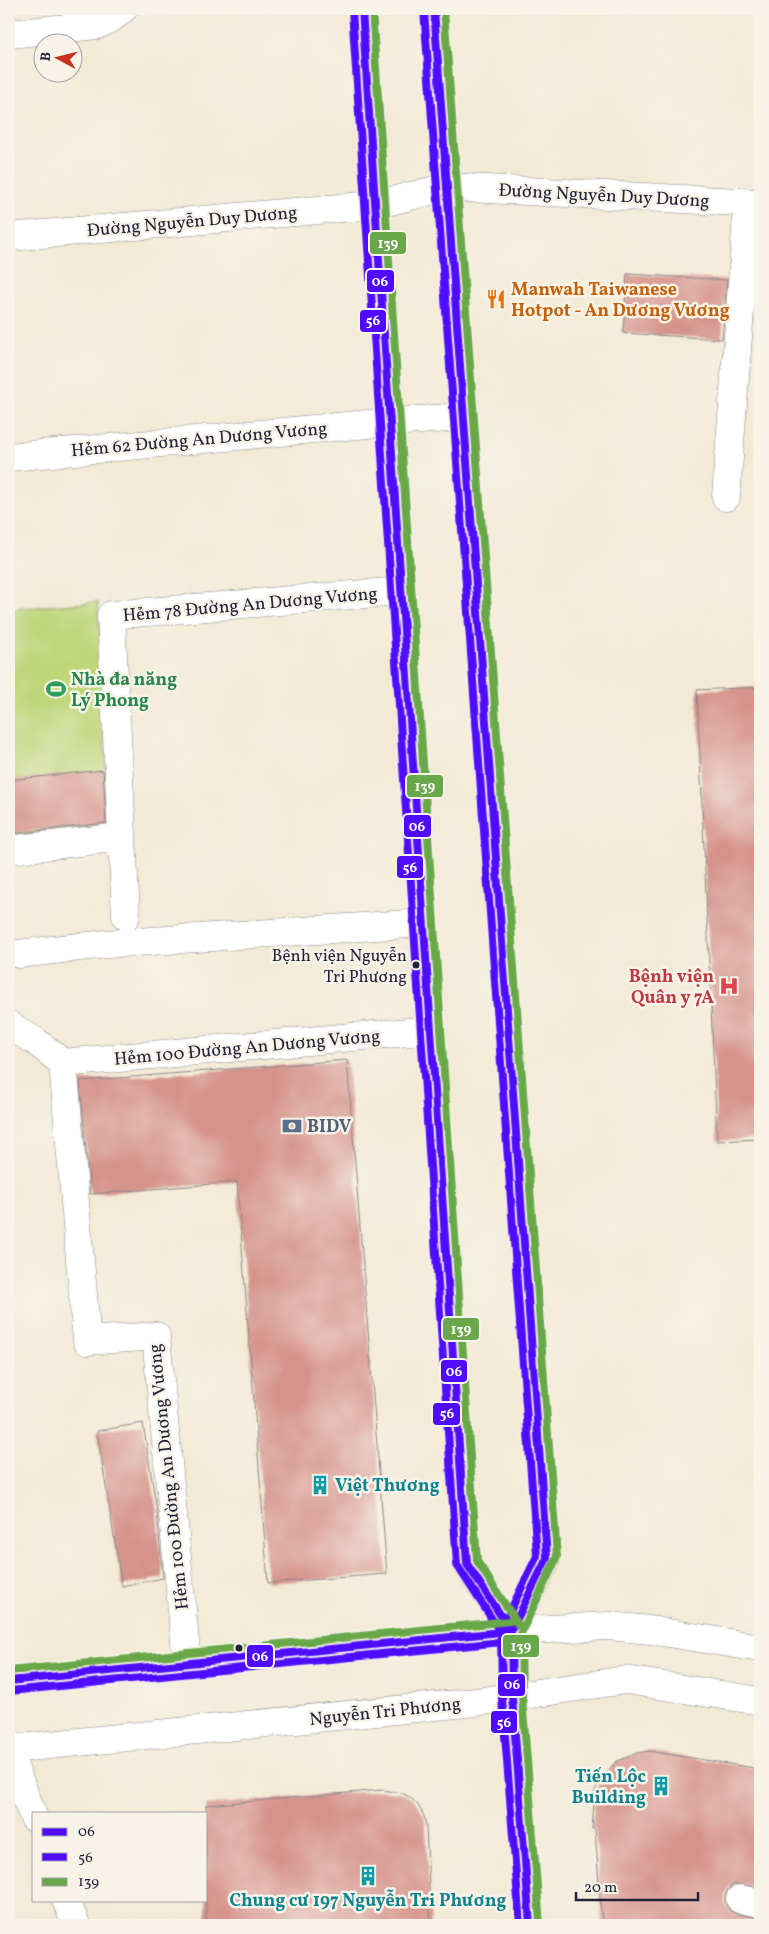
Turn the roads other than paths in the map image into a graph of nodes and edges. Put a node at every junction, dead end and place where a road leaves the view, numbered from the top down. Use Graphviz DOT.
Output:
graph roads {
  1 [pos="122,9"];
  2 [pos="362,9"];
  3 [pos="434,9"];
  4 [pos="9,34"];
  5 [pos="447,187"];
  6 [pos="754,203"];
  7 [pos="375,205"];
  8 [pos="9,237"];
  9 [pos="463,416"];
  10 [pos="390,422"];
  11 [pos="9,457"];
  12 [pos="726,496"];
  13 [pos="401,591"];
  14 [pos="122,836"];
  15 [pos="9,850"];
  16 [pos="126,916"];
  17 [pos="423,923"];
  18 [pos="18,954"];
  19 [pos="9,1025"];
  20 [pos="431,1030"];
  21 [pos="62,1063"];
  22 [pos="511,1631"];
  23 [pos="760,1648"];
  24 [pos="187,1663"];
  25 [pos="9,1681"];
  26 [pos="512,1697"];
  27 [pos="760,1701"];
  28 [pos="9,1749"];
  29 [pos="9,1754"];
  30 [pos="32,1813"];
  31 [pos="67,1902"];
  32 [pos="76,1925"];
  33 [pos="530,1925"];
  1 -- 4 [label="main road"];
  2 -- 7 [label="main road"];
  3 -- 5 [label="main road"];
  5 -- 6 [label="main road, Đường Nguyễn Duy Dương"];
  5 -- 7 [label="main road, Đường Nguyễn Duy Dương"];
  5 -- 9 [label="main road"];
  6 -- 12 [label="main road"];
  7 -- 8 [label="main road, Đường Nguyễn Duy Dương"];
  7 -- 10 [label="main road"];
  9 -- 10 [label="main road, Hẻm 62 Đường An Dương Vương"];
  9 -- 22 [label="main road"];
  10 -- 11 [label="main road, Hẻm 62 Đường An Dương Vương"];
  10 -- 13 [label="main road"];
  13 -- 14 [label="main road, Hẻm 78 Đường An Dương Vương"];
  13 -- 17 [label="main road"];
  14 -- 15 [label="main road"];
  14 -- 16 [label="main road, Hẻm 78 Đường An Dương Vương"];
  17 -- 18 [label="main road"];
  17 -- 20 [label="main road"];
  19 -- 21 [label="main road"];
  20 -- 21 [label="main road, Hẻm 100 Đường An Dương Vương"];
  20 -- 22 [label="main road"];
  21 -- 24 [label="main road, Hẻm 100 Đường An Dương Vương"];
  22 -- 23 [label="main road"];
  22 -- 24 [label="main road"];
  22 -- 26 [label="main road"];
  24 -- 25 [label="main road"];
  26 -- 27 [label="main road, Nguyễn Tri Phương"];
  26 -- 28 [label="main road, Nguyễn Tri Phương"];
  26 -- 33 [label="main road"];
  29 -- 30 [label="main road"];
  31 -- 32 [label="main road"];
}
